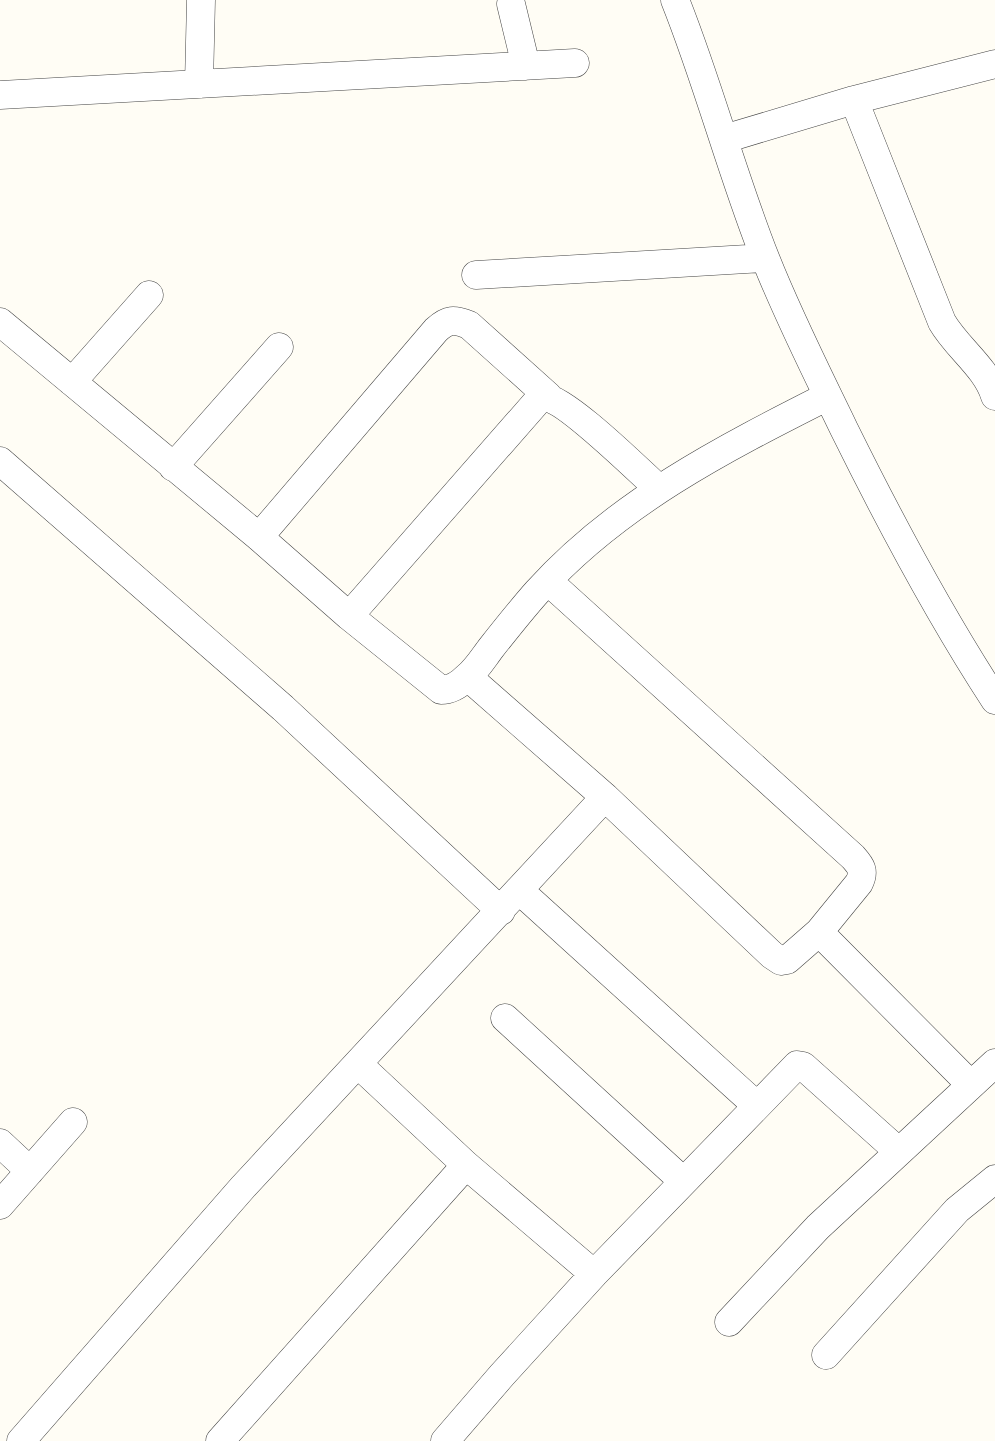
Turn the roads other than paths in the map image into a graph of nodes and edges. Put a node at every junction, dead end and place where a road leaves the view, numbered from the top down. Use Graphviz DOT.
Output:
graph roads {
  1 [pos="200,0"];
  2 [pos="677,0"];
  3 [pos="510,1"];
  4 [pos="575,63"];
  5 [pos="995,64"];
  6 [pos="526,66"];
  7 [pos="199,84"];
  8 [pos="0,95"];
  9 [pos="854,100"];
  10 [pos="724,140"];
  11 [pos="765,258"];
  12 [pos="476,275"];
  13 [pos="149,294"];
  14 [pos="0,322"];
  15 [pos="279,347"];
  16 [pos="72,382"];
  17 [pos="548,396"];
  18 [pos="828,396"];
  19 [pos="995,396"];
  20 [pos="0,461"];
  21 [pos="173,467"];
  22 [pos="659,489"];
  23 [pos="259,537"];
  24 [pos="548,580"];
  25 [pos="349,616"];
  26 [pos="468,677"];
  27 [pos="995,700"];
  28 [pos="605,797"];
  29 [pos="520,891"];
  30 [pos="501,911"];
  31 [pos="819,932"];
  32 [pos="505,1018"];
  33 [pos="995,1063"];
  34 [pos="358,1064"];
  35 [pos="971,1085"];
  36 [pos="756,1105"];
  37 [pos="73,1122"];
  38 [pos="0,1143"];
  39 [pos="898,1151"];
  40 [pos="466,1165"];
  41 [pos="30,1171"];
  42 [pos="995,1179"];
  43 [pos="683,1182"];
  44 [pos="0,1205"];
  45 [pos="594,1274"];
  46 [pos="729,1322"];
  47 [pos="826,1355"];
  48 [pos="20,1441"];
  49 [pos="220,1441"];
  50 [pos="445,1441"];
  1 -- 7 [label="street"];
  2 -- 10 [label="street"];
  3 -- 6 [label="street"];
  4 -- 6 [label="street"];
  5 -- 9 [label="street"];
  6 -- 7 [label="street"];
  7 -- 8 [label="street"];
  9 -- 10 [label="street"];
  9 -- 19 [label="street"];
  10 -- 11 [label="street"];
  11 -- 12 [label="street"];
  11 -- 18 [label="street"];
  13 -- 16 [label="street"];
  14 -- 16 [label="street"];
  15 -- 21 [label="street"];
  16 -- 21 [label="street"];
  17 -- 22 [label="street"];
  17 -- 23 [label="street"];
  17 -- 25 [label="street"];
  18 -- 22 [label="street"];
  18 -- 27 [label="street"];
  20 -- 30 [label="street"];
  21 -- 23 [label="street"];
  22 -- 24 [label="street"];
  23 -- 25 [label="street"];
  24 -- 26 [label="street"];
  24 -- 31 [label="street"];
  25 -- 26 [label="street"];
  26 -- 28 [label="street"];
  28 -- 29 [label="street"];
  28 -- 31 [label="street"];
  29 -- 30 [label="street"];
  29 -- 36 [label="street"];
  30 -- 34 [label="street"];
  31 -- 35 [label="street"];
  32 -- 43 [label="street"];
  33 -- 35 [label="street"];
  34 -- 40 [label="street"];
  34 -- 48 [label="street"];
  35 -- 39 [label="street"];
  36 -- 39 [label="street"];
  36 -- 43 [label="street"];
  37 -- 41 [label="street"];
  38 -- 41 [label="street"];
  39 -- 46 [label="street"];
  40 -- 45 [label="street"];
  40 -- 49 [label="street"];
  41 -- 44 [label="street"];
  42 -- 47 [label="street"];
  43 -- 45 [label="street"];
  45 -- 50 [label="street"];
}
